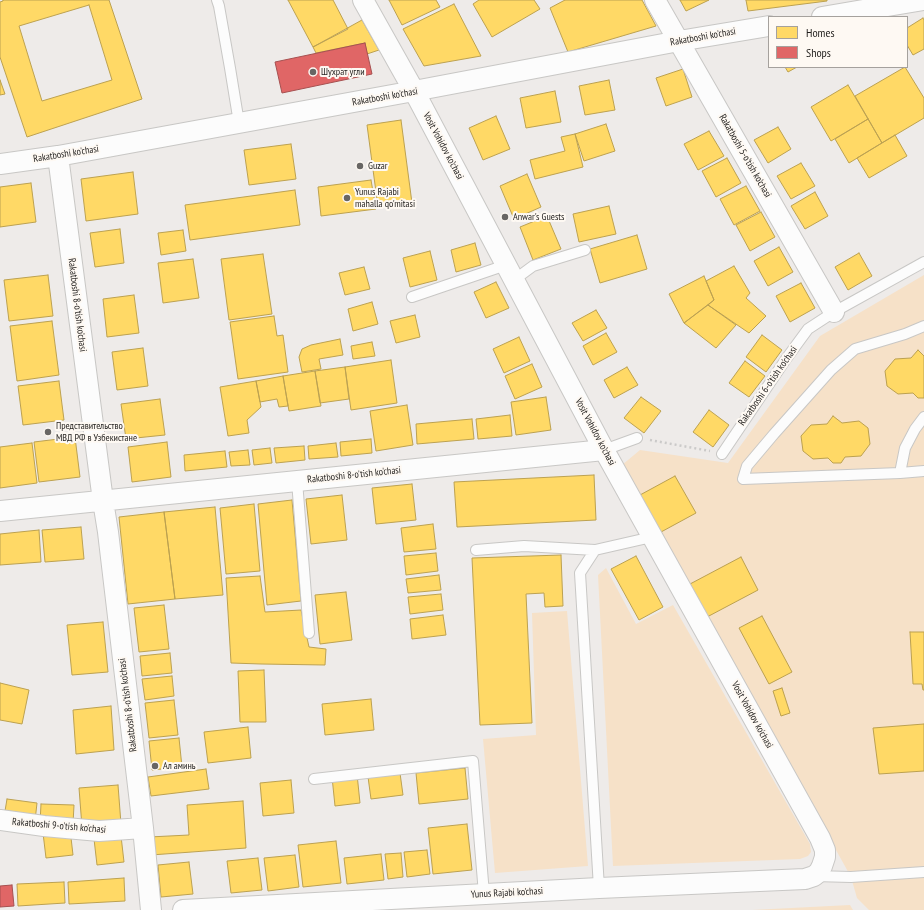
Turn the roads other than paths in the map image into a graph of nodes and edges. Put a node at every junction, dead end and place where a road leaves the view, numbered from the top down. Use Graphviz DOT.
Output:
graph roads {
  1 [pos="217,0"];
  2 [pos="363,0"];
  3 [pos="655,0"];
  4 [pos="923,0"];
  5 [pos="828,16"];
  6 [pos="768,26"];
  7 [pos="679,41"];
  8 [pos="414,91"];
  9 [pos="239,123"];
  10 [pos="58,156"];
  11 [pos="0,164"];
  12 [pos="585,250"];
  13 [pos="924,262"];
  14 [pos="510,272"];
  15 [pos="412,297"];
  16 [pos="834,312"];
  17 [pos="924,326"];
  18 [pos="924,417"];
  19 [pos="637,438"];
  20 [pos="604,450"];
  21 [pos="722,454"];
  22 [pos="924,471"];
  23 [pos="900,473"];
  24 [pos="297,481"];
  25 [pos="103,501"];
  26 [pos="0,511"];
  27 [pos="652,537"];
  28 [pos="476,550"];
  29 [pos="595,550"];
  30 [pos="309,633"];
  31 [pos="314,779"];
  32 [pos="0,820"];
  33 [pos="143,828"];
  34 [pos="819,869"];
  35 [pos="924,872"];
  36 [pos="599,888"];
  37 [pos="484,894"];
  38 [pos="151,910"];
  39 [pos="183,910"];
  1 -- 9 [label="lane"];
  2 -- 8 [label="street, Vosit Vohidov ko'chasi"];
  3 -- 7 [label="street, Rakatboshi 5-o'tish ko'chasi"];
  4 -- 5 [label="street"];
  6 -- 7 [label="street, Rakatboshi ko'chasi"];
  7 -- 8 [label="street, Rakatboshi ko'chasi"];
  7 -- 16 [label="street, Rakatboshi 5-o'tish ko'chasi"];
  8 -- 9 [label="street, Rakatboshi ko'chasi"];
  8 -- 14 [label="street, Vosit Vohidov ko'chasi"];
  9 -- 10 [label="street, Rakatboshi ko'chasi"];
  10 -- 11 [label="street, Rakatboshi ko'chasi"];
  10 -- 25 [label="street, Rakatboshi 8-o'tish ko'chasi"];
  12 -- 14 [label="lane"];
  13 -- 16 [label="lane, Rakatboshi 6-o'tish ko'chasi"];
  14 -- 15 [label="lane"];
  14 -- 20 [label="street, Vosit Vohidov ko'chasi"];
  16 -- 21 [label="lane, Rakatboshi 6-o'tish ko'chasi"];
  17 -- 23 [label="lane"];
  18 -- 23 [label="lane"];
  19 -- 20 [label="lane"];
  20 -- 24 [label="street, Rakatboshi 8-o'tish ko'chasi"];
  20 -- 27 [label="street, Vosit Vohidov ko'chasi"];
  22 -- 23 [label="lane"];
  24 -- 25 [label="street, Rakatboshi 8-o'tish ko'chasi"];
  24 -- 30 [label="lane"];
  25 -- 26 [label="street, Rakatboshi 8-o'tish ko'chasi"];
  25 -- 33 [label="street, Rakatboshi 8-o'tish ko'chasi"];
  27 -- 29 [label="lane"];
  27 -- 34 [label="street, Vosit Vohidov ko'chasi"];
  28 -- 29 [label="lane"];
  29 -- 36 [label="lane"];
  31 -- 37 [label="lane"];
  32 -- 33 [label="street, Rakatboshi 9-o'tish ko'chasi"];
  33 -- 38 [label="street, Rakatboshi 8-o'tish ko'chasi"];
  34 -- 35 [label="lane"];
  34 -- 36 [label="street, Yunus Rajabi ko'chasi"];
  36 -- 37 [label="street, Yunus Rajabi ko'chasi"];
  37 -- 39 [label="street, Yunus Rajabi ko'chasi"];
}
